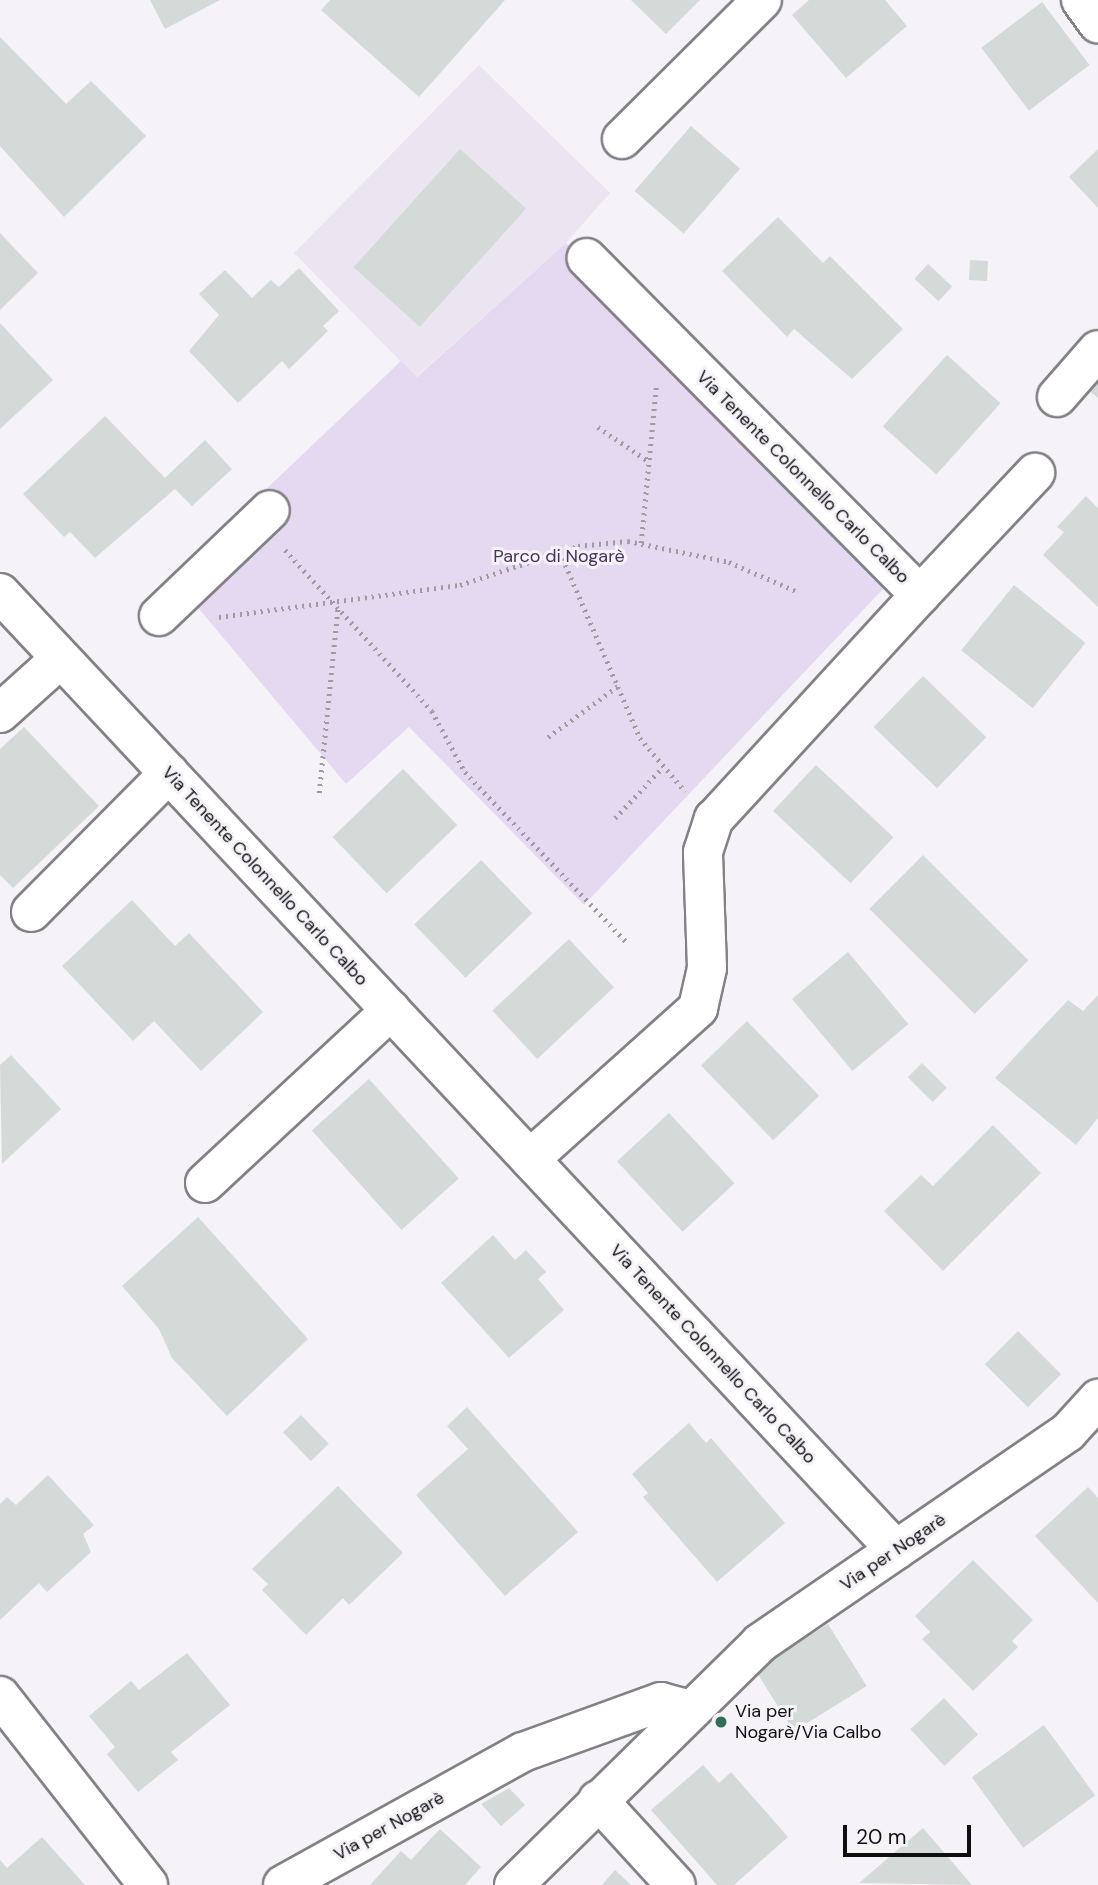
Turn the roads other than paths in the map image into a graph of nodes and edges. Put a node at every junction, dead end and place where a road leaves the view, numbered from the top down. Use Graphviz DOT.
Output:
graph roads {
  1 [pos="762,0"];
  2 [pos="1081,0"];
  3 [pos="1098,23"];
  4 [pos="622,139"];
  5 [pos="586,258"];
  6 [pos="1098,350"];
  7 [pos="1057,397"];
  8 [pos="1035,473"];
  9 [pos="263,516"];
  10 [pos="0,593"];
  11 [pos="920,595"];
  12 [pos="159,615"];
  13 [pos="61,658"];
  14 [pos="0,713"];
  15 [pos="169,772"];
  16 [pos="31,912"];
  17 [pos="391,1010"];
  18 [pos="530,1159"];
  19 [pos="205,1182"];
  20 [pos="1098,1399"];
  21 [pos="896,1550"];
  22 [pos="0,1696"];
  23 [pos="691,1710"];
  24 [pos="598,1800"];
  25 [pos="148,1885"];
  26 [pos="283,1885"];
  27 [pos="514,1885"];
  28 [pos="676,1885"];
  1 -- 4 [label="street"];
  2 -- 3 [label="street"];
  5 -- 11 [label="street, Via Tenente Colonnello Carlo Calbo"];
  6 -- 7 [label="street"];
  8 -- 11 [label="street"];
  9 -- 12 [label="street"];
  10 -- 13 [label="street, Via Tenente Colonnello Carlo Calbo"];
  11 -- 18 [label="street, Via Tenente Colonnello Carlo Calbo"];
  13 -- 14 [label="street"];
  13 -- 15 [label="street, Via Tenente Colonnello Carlo Calbo"];
  15 -- 16 [label="street"];
  15 -- 17 [label="street, Via Tenente Colonnello Carlo Calbo"];
  17 -- 18 [label="street, Via Tenente Colonnello Carlo Calbo"];
  17 -- 19 [label="street"];
  18 -- 21 [label="street, Via Tenente Colonnello Carlo Calbo"];
  20 -- 21 [label="street, Via per Nogarè"];
  21 -- 23 [label="street, Via per Nogarè"];
  22 -- 25 [label="street"];
  23 -- 24 [label="street, Via per Nogarè"];
  23 -- 26 [label="street, Via per Nogarè"];
  24 -- 27 [label="street, Via per Nogarè"];
  24 -- 28 [label="street"];
}
